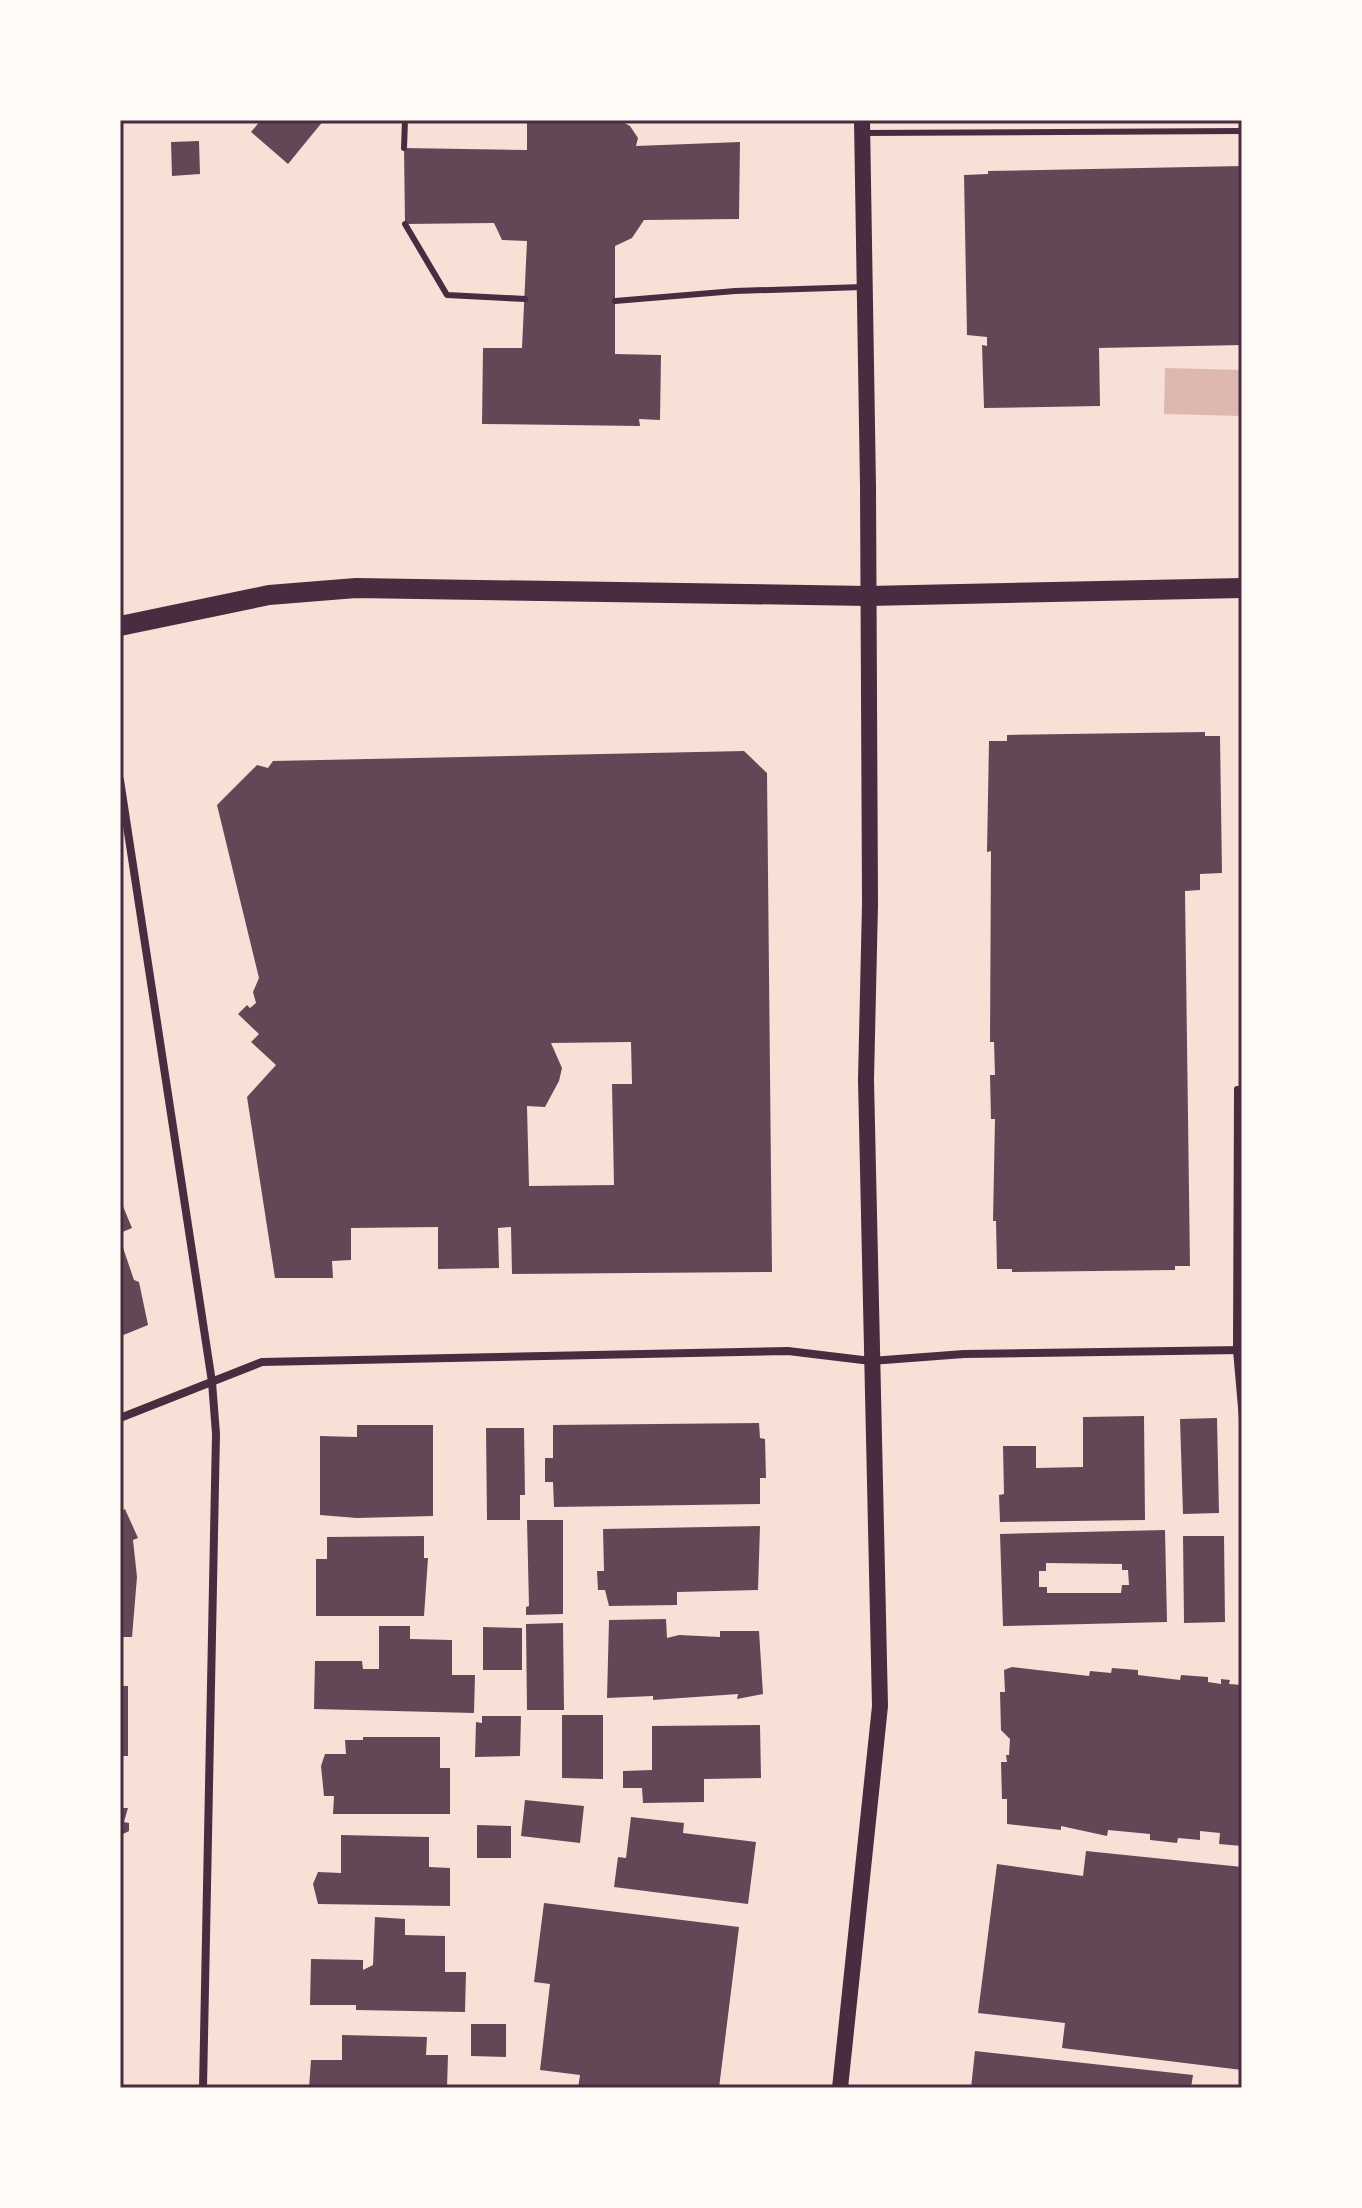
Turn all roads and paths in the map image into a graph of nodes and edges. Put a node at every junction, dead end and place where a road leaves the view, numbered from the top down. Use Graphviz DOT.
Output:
graph roads {
  1 [pos="405,120"];
  2 [pos="862,126"];
  3 [pos="1242,131"];
  4 [pos="404,148"];
  5 [pos="405,224"];
  6 [pos="864,287"];
  7 [pos="525,299"];
  8 [pos="615,301"];
  9 [pos="1242,588"];
  10 [pos="868,596"];
  11 [pos="120,626"];
  12 [pos="120,780"];
  13 [pos="1242,1089"];
  14 [pos="1239,1350"];
  15 [pos="871,1361"];
  16 [pos="212,1382"];
  17 [pos="120,1418"];
  18 [pos="1242,1419"];
  19 [pos="203,2088"];
  20 [pos="840,2088"];
  1 -- 4 [label="lane"];
  2 -- 3 [label="lane"];
  2 -- 6 [label="main road"];
  5 -- 7 [label="lane"];
  6 -- 8 [label="lane"];
  6 -- 10 [label="main road"];
  9 -- 10 [label="main road"];
  10 -- 11 [label="main road"];
  10 -- 15 [label="main road"];
  12 -- 16 [label="street"];
  13 -- 14 [label="lane"];
  14 -- 15 [label="street"];
  14 -- 18 [label="lane"];
  15 -- 16 [label="street"];
  15 -- 20 [label="main road"];
  16 -- 17 [label="street"];
  16 -- 19 [label="street"];
}
